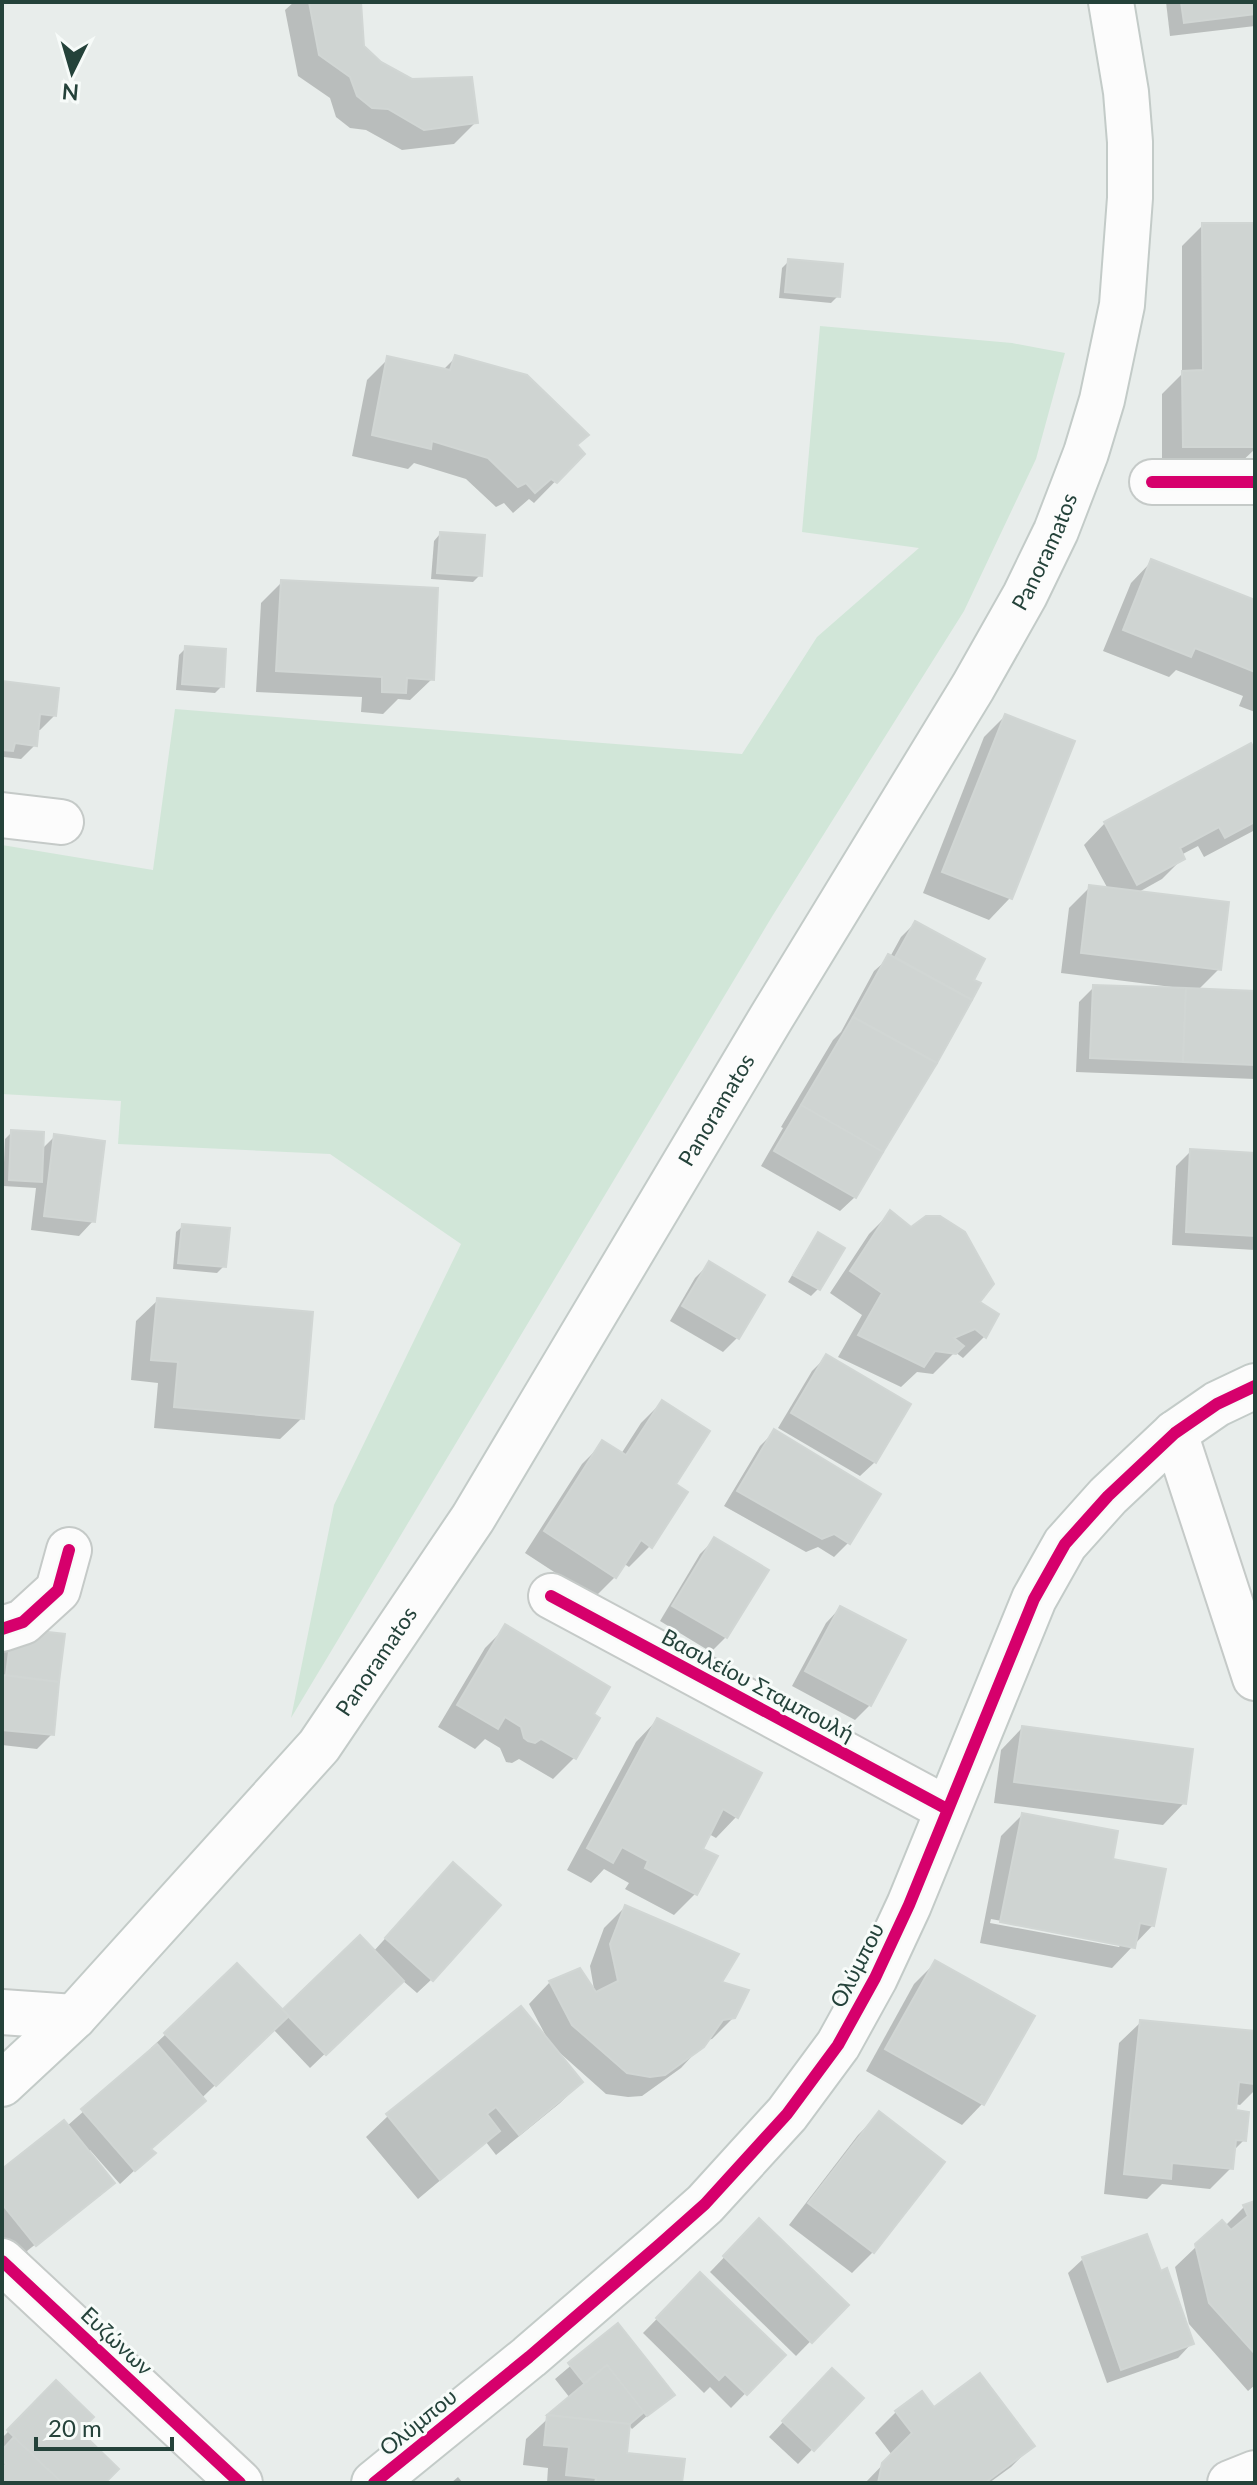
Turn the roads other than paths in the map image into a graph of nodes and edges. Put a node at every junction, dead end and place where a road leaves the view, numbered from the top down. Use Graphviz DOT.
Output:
graph roads {
  1 [pos="1111,2"];
  2 [pos="1152,482"];
  3 [pos="1255,482"];
  4 [pos="2,815"];
  5 [pos="61,822"];
  6 [pos="1255,1386"];
  7 [pos="1175,1433"];
  8 [pos="69,1550"];
  9 [pos="551,1596"];
  10 [pos="2,1629"];
  11 [pos="1255,1678"];
  12 [pos="947,1809"];
  13 [pos="2,2012"];
  14 [pos="74,2017"];
  15 [pos="2,2084"];
  16 [pos="2,2261"];
  17 [pos="1255,2473"];
  18 [pos="240,2483"];
  19 [pos="374,2483"];
  20 [pos="1230,2483"];
  1 -- 14 [label="street, Panoramatos"];
  2 -- 3 [label="street"];
  4 -- 5 [label="street"];
  6 -- 7 [label="street, Ολύμπου"];
  7 -- 11 [label="street"];
  7 -- 12 [label="street, Ολύμπου"];
  8 -- 10 [label="street"];
  9 -- 12 [label="street, Βασιλείου Σταμπουλή"];
  12 -- 19 [label="street, Ολύμπου"];
  13 -- 14 [label="street"];
  14 -- 15 [label="street, Panoramatos"];
  16 -- 18 [label="street, Ευζώνων"];
  17 -- 20 [label="street"];
}
